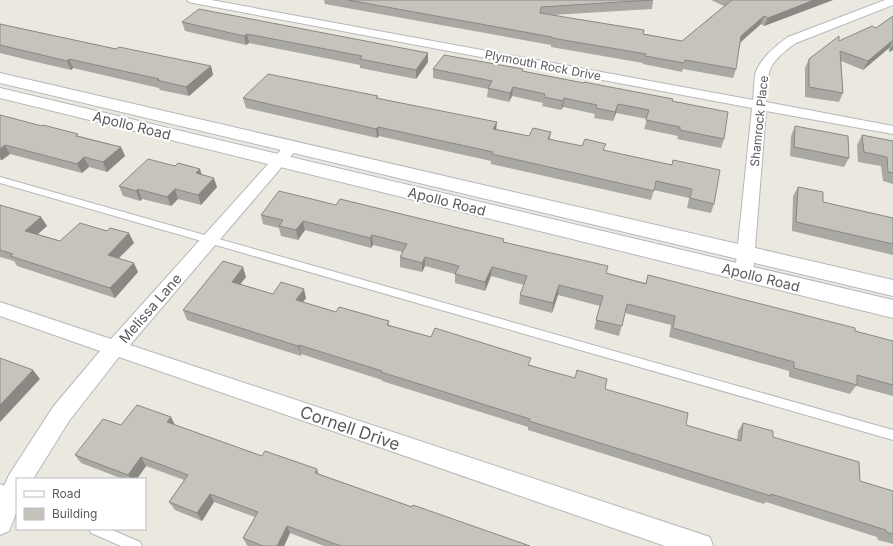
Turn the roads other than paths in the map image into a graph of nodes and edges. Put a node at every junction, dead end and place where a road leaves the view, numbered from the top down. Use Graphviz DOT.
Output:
graph roads {
  1 [pos="193,0"];
  2 [pos="893,1"];
  3 [pos="0,78"];
  4 [pos="0,93"];
  5 [pos="760,106"];
  6 [pos="893,130"];
  7 [pos="286,154"];
  8 [pos="0,180"];
  9 [pos="210,240"];
  10 [pos="745,263"];
  11 [pos="893,288"];
  12 [pos="0,309"];
  13 [pos="893,309"];
  14 [pos="114,348"];
  15 [pos="893,435"];
  16 [pos="20,478"];
  17 [pos="13,489"];
  18 [pos="0,523"];
  19 [pos="97,530"];
  20 [pos="136,546"];
  21 [pos="701,546"];
  1 -- 5 [label="street, Plymouth Rock Drive"];
  2 -- 5 [label="street, Shamrock Place"];
  3 -- 7 [label="street, Apollo Road"];
  4 -- 7 [label="street, Apollo Road"];
  5 -- 6 [label="street, Plymouth Rock Drive"];
  5 -- 10 [label="street, Shamrock Place"];
  7 -- 9 [label="street, Melissa Lane"];
  7 -- 10 [label="street, Apollo Road"];
  8 -- 9 [label="lane"];
  9 -- 14 [label="street, Melissa Lane"];
  9 -- 15 [label="lane"];
  10 -- 11 [label="street, Apollo Road"];
  10 -- 13 [label="street, Apollo Road"];
  12 -- 14 [label="street, Cornell Drive"];
  14 -- 16 [label="street, Melissa Lane"];
  14 -- 21 [label="street, Cornell Drive"];
  17 -- 18 [label="street, Melissa Lane"];
  19 -- 20 [label="lane"];
}
